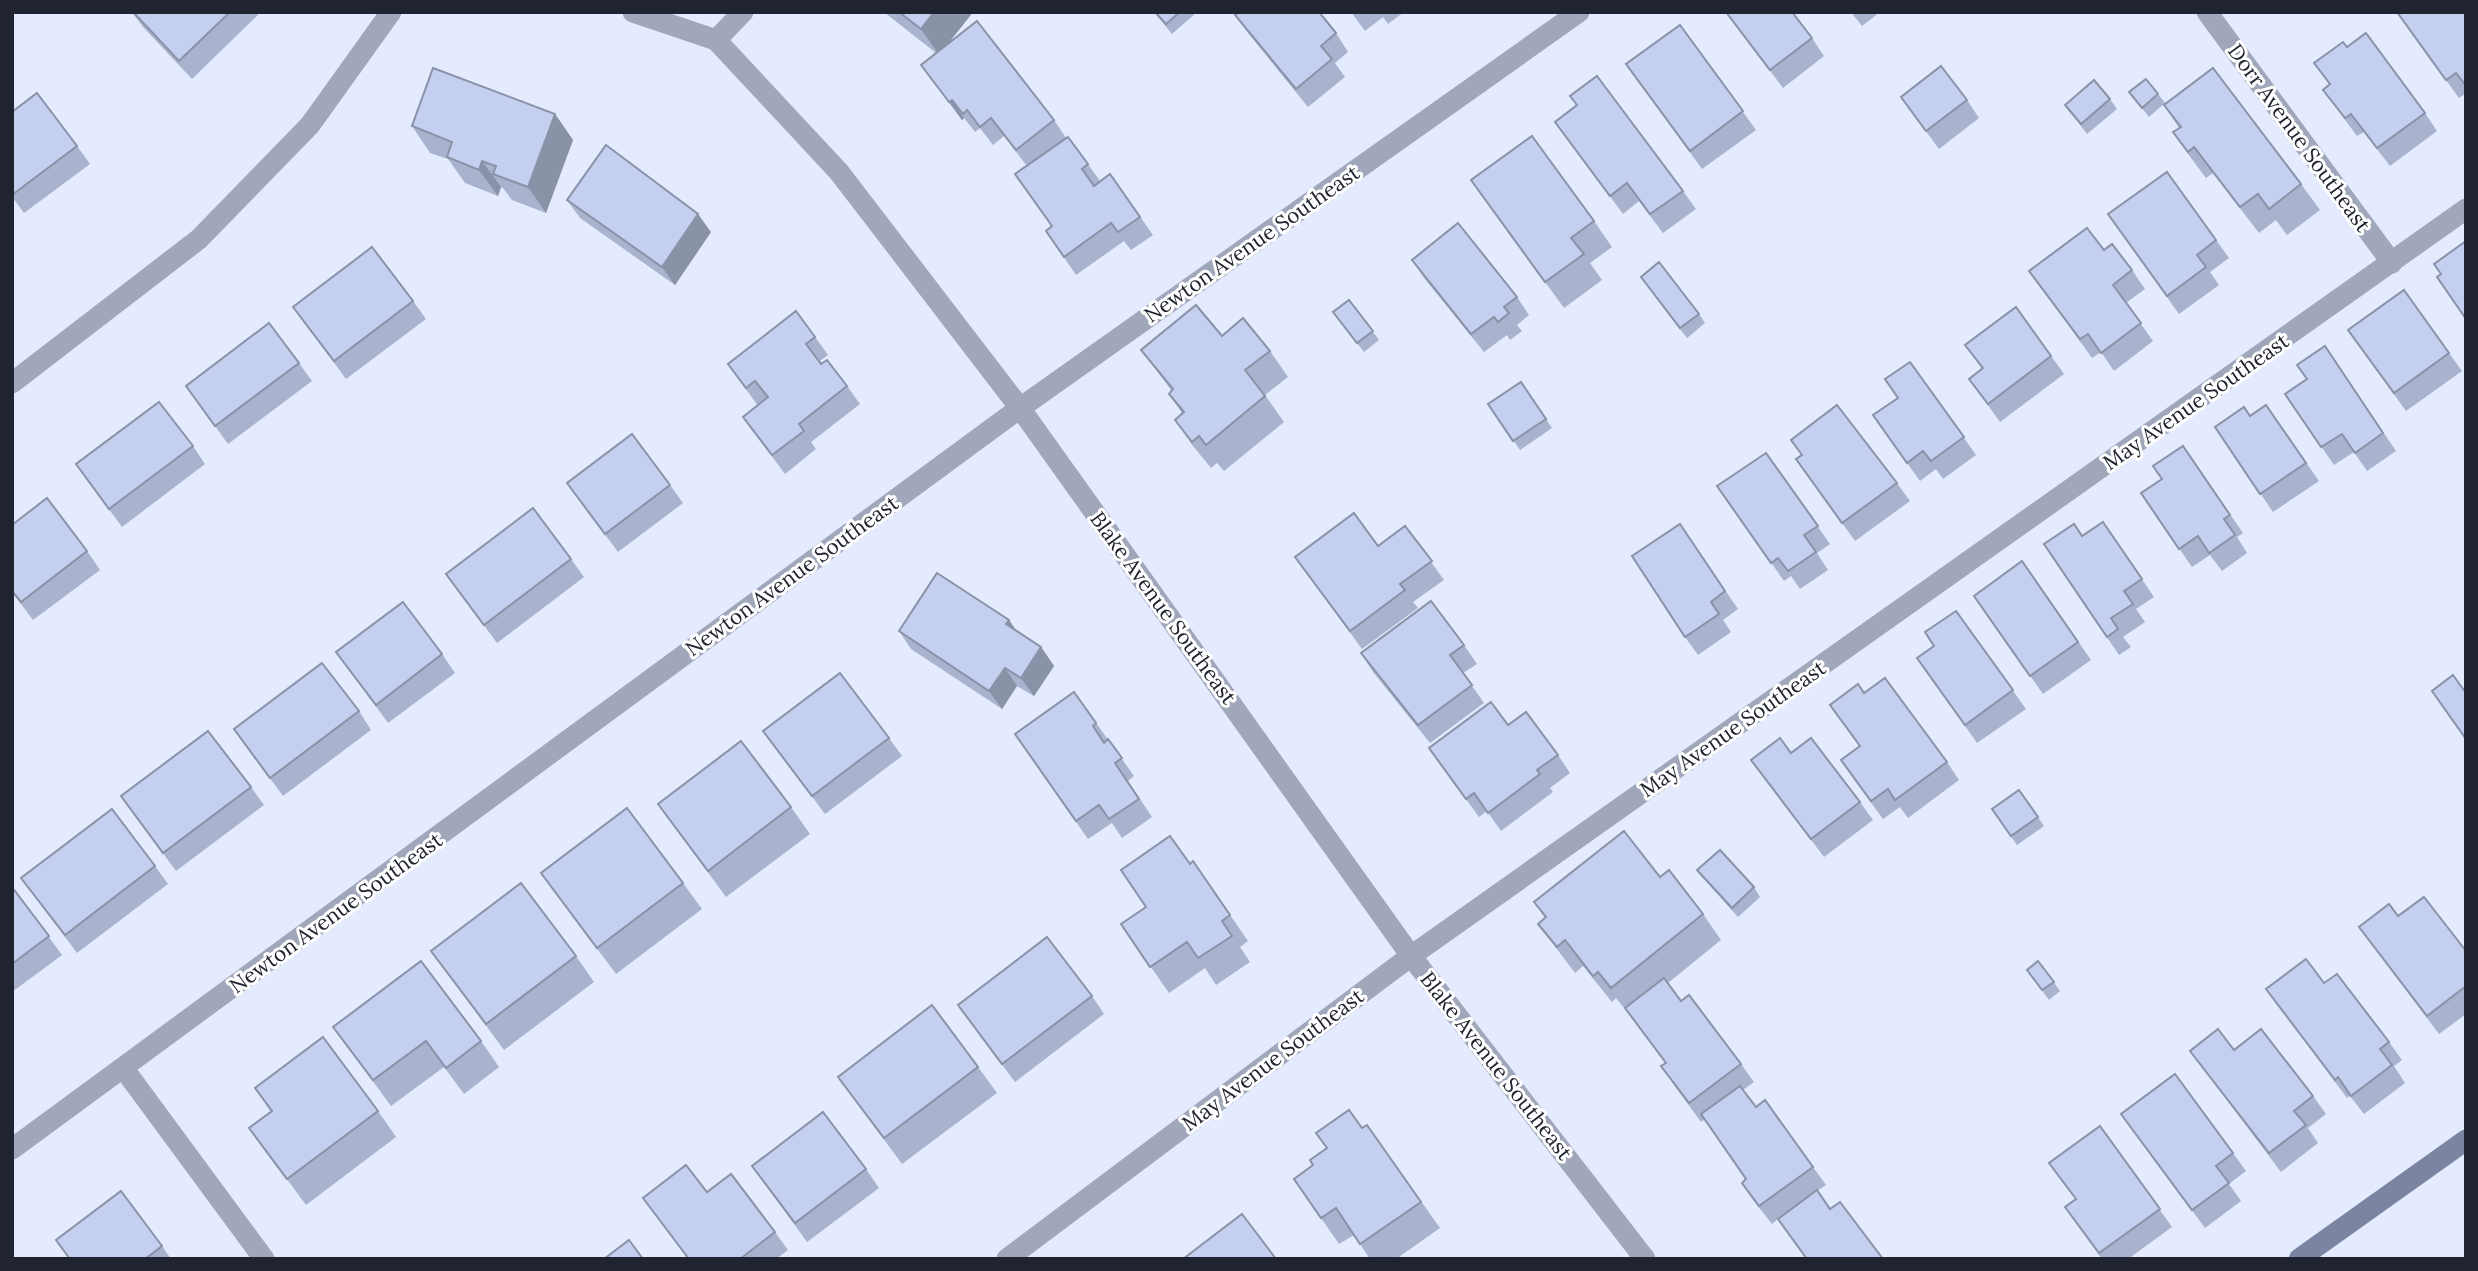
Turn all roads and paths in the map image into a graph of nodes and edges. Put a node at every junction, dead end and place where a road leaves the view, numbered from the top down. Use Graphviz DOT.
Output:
graph roads {
  1 [pos="391,12"];
  2 [pos="633,12"];
  3 [pos="743,12"];
  4 [pos="1579,12"];
  5 [pos="2207,12"];
  6 [pos="716,40"];
  7 [pos="2466,209"];
  8 [pos="2392,263"];
  9 [pos="12,383"];
  10 [pos="1020,408"];
  11 [pos="1412,956"];
  12 [pos="124,1069"];
  13 [pos="2466,1140"];
  14 [pos="12,1149"];
  15 [pos="264,1259"];
  16 [pos="1007,1259"];
  17 [pos="1645,1259"];
  18 [pos="2299,1259"];
  1 -- 9 [label="street"];
  2 -- 6 [label="street, Blake Avenue Southeast"];
  3 -- 6 [label="street"];
  4 -- 10 [label="street, Newton Avenue Southeast"];
  5 -- 8 [label="street, Dorr Avenue Southeast"];
  6 -- 10 [label="street, Blake Avenue Southeast"];
  7 -- 8 [label="street, May Avenue Southeast"];
  8 -- 11 [label="street, May Avenue Southeast"];
  10 -- 11 [label="street, Blake Avenue Southeast"];
  10 -- 12 [label="street, Newton Avenue Southeast"];
  11 -- 16 [label="street, May Avenue Southeast"];
  11 -- 17 [label="street, Blake Avenue Southeast"];
  12 -- 14 [label="street, Newton Avenue Southeast"];
  12 -- 15 [label="street"];
  13 -- 18 [label="main road"];
}
